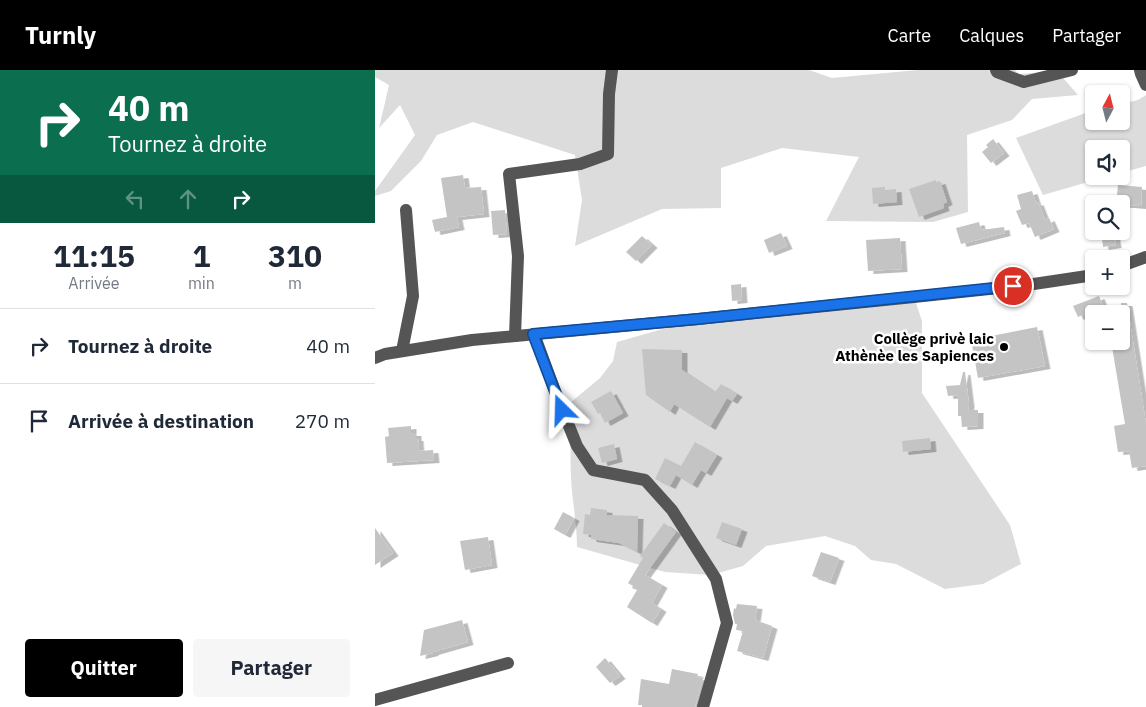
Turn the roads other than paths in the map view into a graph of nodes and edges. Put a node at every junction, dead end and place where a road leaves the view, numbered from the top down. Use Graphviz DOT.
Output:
graph roads {
  1 [pos="612,70"];
  2 [pos="996,70"];
  3 [pos="1072,70"];
  4 [pos="1140,70"];
  5 [pos="1146,84"];
  6 [pos="406,210"];
  7 [pos="1146,257"];
  8 [pos="1130,263"];
  9 [pos="1085,276"];
  10 [pos="533,334"];
  11 [pos="515,336"];
  12 [pos="402,351"];
  13 [pos="375,358"];
  14 [pos="508,663"];
  15 [pos="375,700"];
  16 [pos="703,707"];
  1 -- 11 [label="street"];
  2 -- 3 [label="street"];
  4 -- 5 [label="street"];
  6 -- 12 [label="street"];
  7 -- 8 [label="street"];
  9 -- 10 [label="street"];
  10 -- 11 [label="street"];
  10 -- 16 [label="street"];
  11 -- 12 [label="street"];
  12 -- 13 [label="street"];
  14 -- 15 [label="street"];
}
